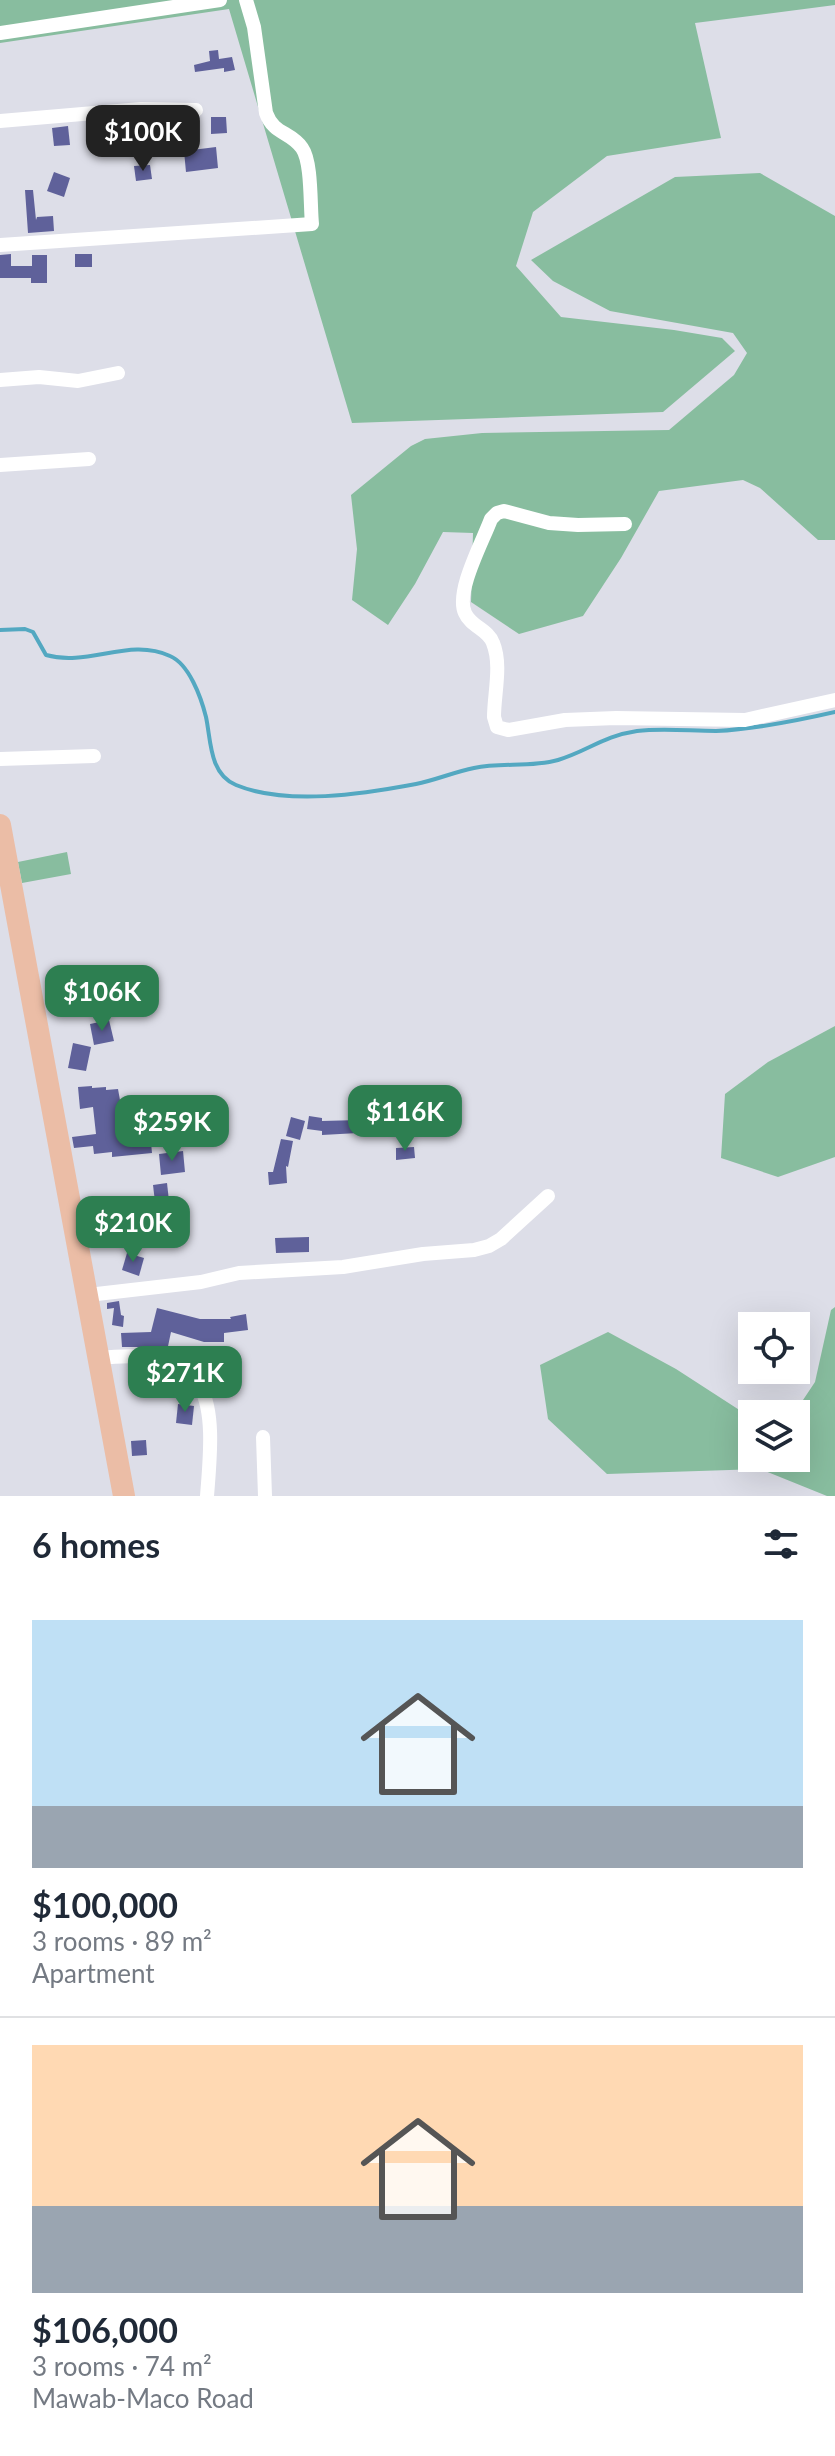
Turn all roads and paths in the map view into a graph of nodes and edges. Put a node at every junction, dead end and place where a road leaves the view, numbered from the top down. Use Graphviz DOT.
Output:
graph roads {
  1 [pos="220,0"];
  2 [pos="246,0"];
  3 [pos="0,33"];
  4 [pos="196,110"];
  5 [pos="0,121"];
  6 [pos="0,245"];
  7 [pos="118,373"];
  8 [pos="0,380"];
  9 [pos="89,459"];
  10 [pos="0,465"];
  11 [pos="625,524"];
  12 [pos="835,700"];
  13 [pos="94,756"];
  14 [pos="0,759"];
  15 [pos="0,825"];
  16 [pos="548,1196"];
  17 [pos="88,1295"];
  18 [pos="99,1358"];
  19 [pos="263,1437"];
  20 [pos="124,1496"];
  21 [pos="207,1496"];
  22 [pos="265,1496"];
  1 -- 3 [label="street"];
  2 -- 6 [label="street"];
  4 -- 5 [label="street"];
  7 -- 8 [label="street"];
  9 -- 10 [label="street"];
  11 -- 12 [label="street"];
  13 -- 14 [label="street"];
  15 -- 17 [label="main road"];
  16 -- 17 [label="street"];
  17 -- 18 [label="main road"];
  18 -- 20 [label="main road"];
  18 -- 21 [label="street"];
  19 -- 22 [label="street"];
}
